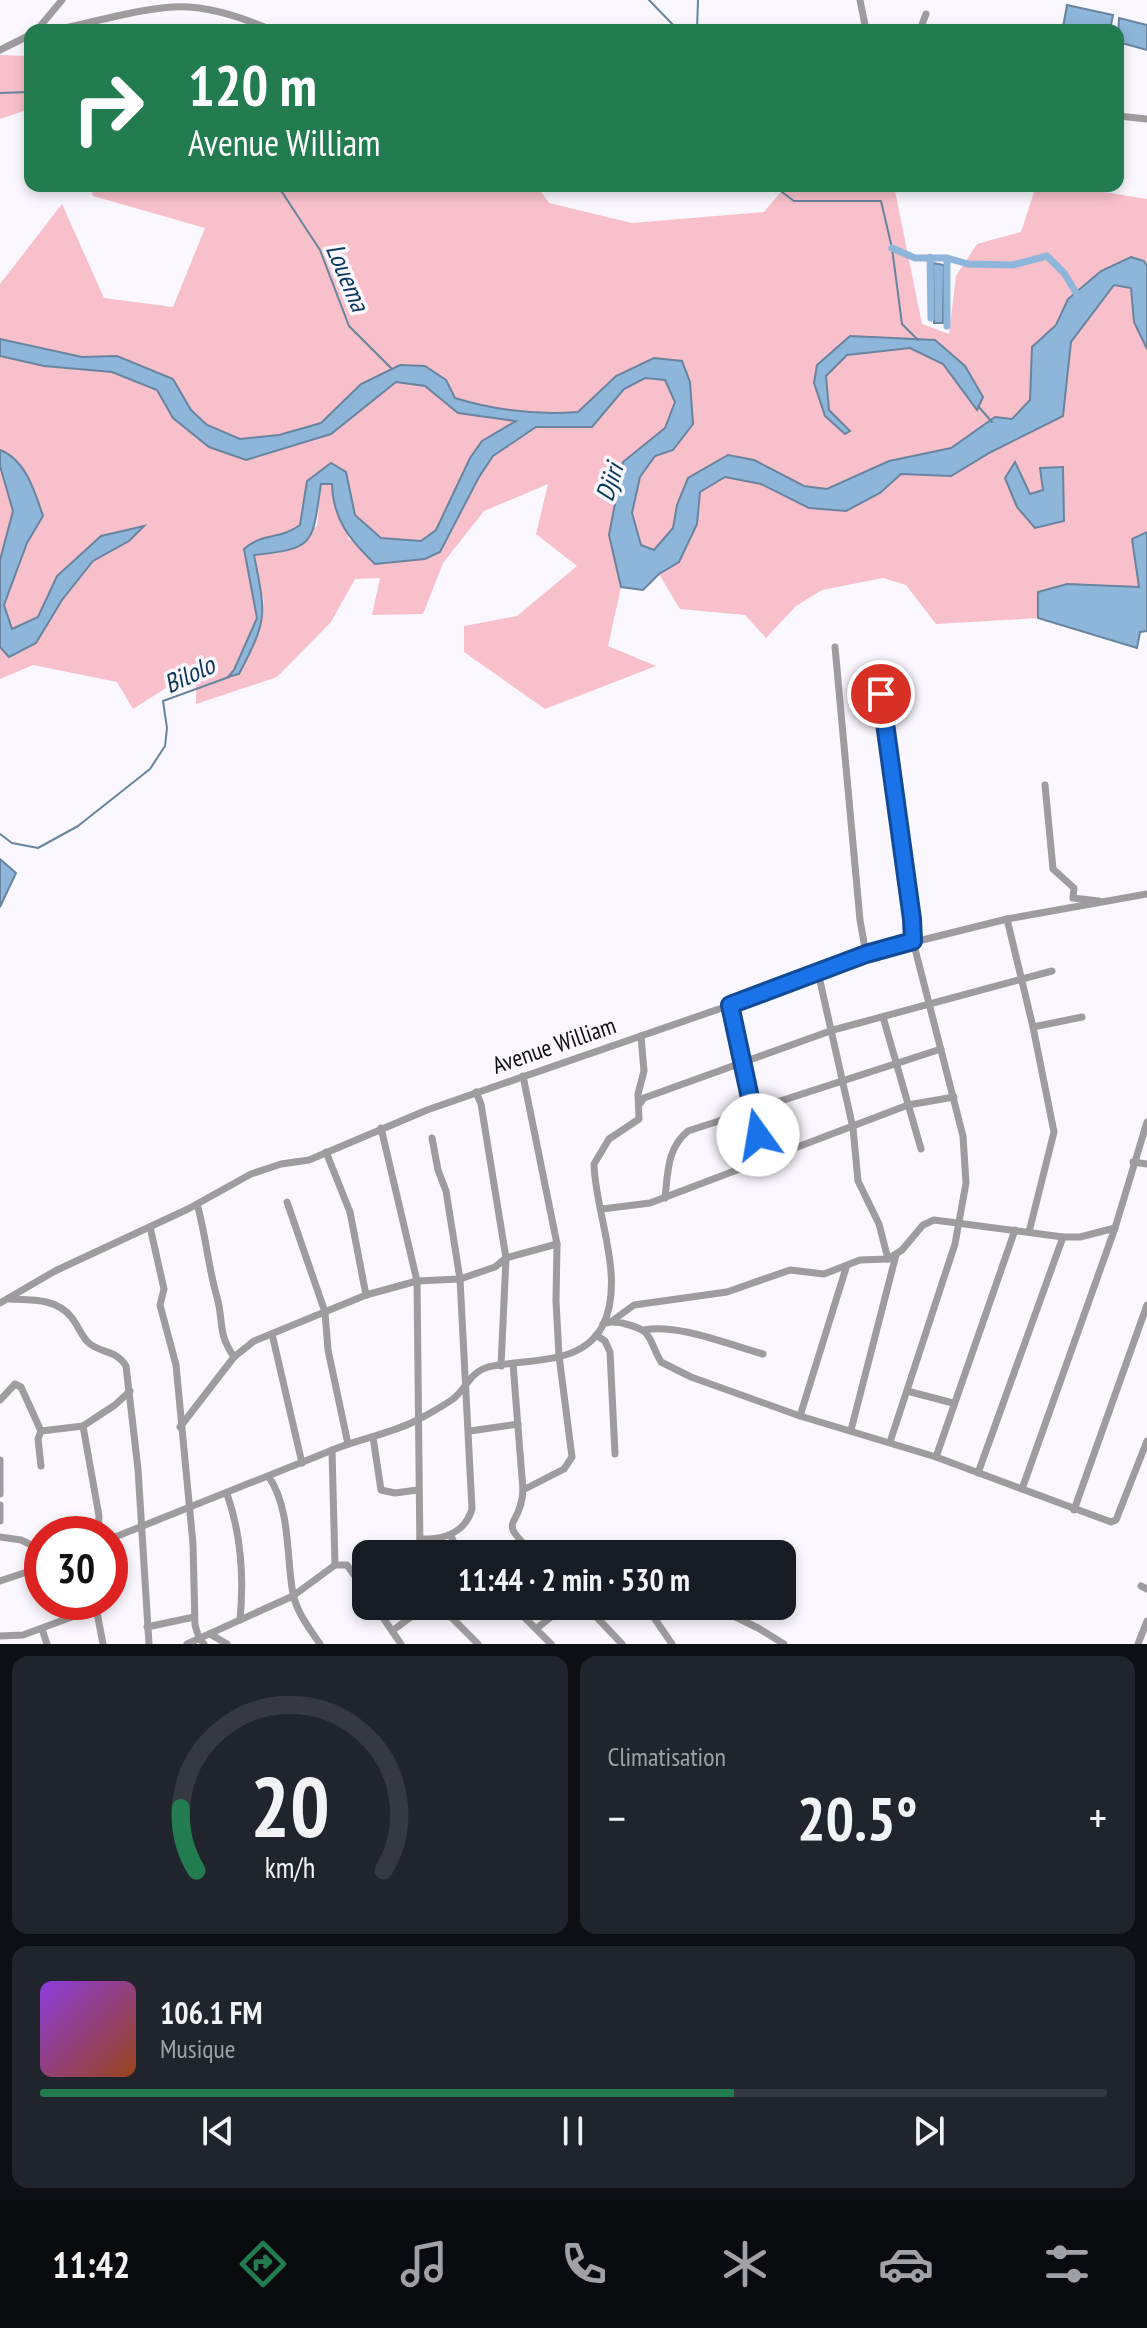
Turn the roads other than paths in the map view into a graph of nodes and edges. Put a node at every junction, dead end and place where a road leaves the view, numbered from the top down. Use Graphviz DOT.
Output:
graph roads {
  1 [pos="62,0"];
  2 [pos="860,0"];
  3 [pos="926,14"];
  4 [pos="42,24"];
  5 [pos="85,24"];
  6 [pos="257,24"];
  7 [pos="865,24"];
  8 [pos="922,24"];
  9 [pos="24,38"];
  10 [pos="0,50"];
  11 [pos="1124,117"];
  12 [pos="1147,119"];
  13 [pos="835,647"];
  14 [pos="878,672"];
  15 [pos="1045,785"];
  16 [pos="1147,894"];
  17 [pos="1106,902"];
  18 [pos="1007,919"];
  19 [pos="913,941"];
  20 [pos="866,954"];
  21 [pos="822,971"];
  22 [pos="1052,971"];
  23 [pos="1020,978"];
  24 [pos="930,1004"];
  25 [pos="730,1005"];
  26 [pos="883,1017"];
  27 [pos="1082,1017"];
  28 [pos="1033,1027"];
  29 [pos="833,1030"];
  30 [pos="641,1036"];
  31 [pos="941,1049"];
  32 [pos="743,1063"];
  33 [pos="895,1064"];
  34 [pos="523,1076"];
  35 [pos="844,1081"];
  36 [pos="476,1092"];
  37 [pos="954,1097"];
  38 [pos="908,1105"];
  39 [pos="638,1107"];
  40 [pos="752,1110"];
  41 [pos="1147,1122"];
  42 [pos="381,1128"];
  43 [pos="853,1128"];
  44 [pos="432,1138"];
  45 [pos="921,1149"];
  46 [pos="326,1152"];
  47 [pos="765,1161"];
  48 [pos="1133,1162"];
  49 [pos="1147,1164"];
  50 [pos="665,1198"];
  51 [pos="287,1202"];
  52 [pos="197,1204"];
  53 [pos="602,1209"];
  54 [pos="960,1223"];
  55 [pos="150,1227"];
  56 [pos="1115,1228"];
  57 [pos="1015,1230"];
  58 [pos="1029,1232"];
  59 [pos="1063,1237"];
  60 [pos="557,1244"];
  61 [pos="896,1255"];
  62 [pos="506,1258"];
  63 [pos="888,1259"];
  64 [pos="846,1268"];
  65 [pos="460,1279"];
  66 [pos="417,1281"];
  67 [pos="366,1295"];
  68 [pos="3,1301"];
  69 [pos="1147,1305"];
  70 [pos="325,1312"];
  71 [pos="612,1321"];
  72 [pos="603,1324"];
  73 [pos="644,1330"];
  74 [pos="272,1334"];
  75 [pos="596,1335"];
  76 [pos="763,1354"];
  77 [pos="559,1356"];
  78 [pos="234,1357"];
  79 [pos="513,1364"];
  80 [pos="501,1366"];
  81 [pos="466,1382"];
  82 [pos="130,1391"];
  83 [pos="907,1391"];
  84 [pos="0,1400"];
  85 [pos="953,1403"];
  86 [pos="800,1416"];
  87 [pos="417,1419"];
  88 [pos="518,1424"];
  89 [pos="83,1426"];
  90 [pos="180,1427"];
  91 [pos="851,1430"];
  92 [pos="41,1431"];
  93 [pos="470,1431"];
  94 [pos="373,1437"];
  95 [pos="1147,1441"];
  96 [pos="890,1442"];
  97 [pos="348,1444"];
  98 [pos="332,1450"];
  99 [pos="615,1454"];
  100 [pos="936,1457"];
  101 [pos="0,1460"];
  102 [pos="302,1463"];
  103 [pos="41,1466"];
  104 [pos="978,1473"];
  105 [pos="269,1477"];
  106 [pos="1022,1489"];
  107 [pos="418,1490"];
  108 [pos="523,1490"];
  109 [pos="0,1494"];
  110 [pos="227,1494"];
  111 [pos="0,1505"];
  112 [pos="190,1509"];
  113 [pos="1074,1510"];
  114 [pos="99,1516"];
  115 [pos="0,1521"];
  116 [pos="140,1528"];
  117 [pos="128,1532"];
  118 [pos="451,1536"];
  119 [pos="0,1537"];
  120 [pos="420,1539"];
  121 [pos="452,1540"];
  122 [pos="519,1540"];
  123 [pos="24,1541"];
  124 [pos="335,1565"];
  125 [pos="352,1572"];
  126 [pos="24,1573"];
  127 [pos="0,1581"];
  128 [pos="293,1596"];
  129 [pos="194,1617"];
  130 [pos="62,1620"];
  131 [pos="99,1620"];
  132 [pos="240,1620"];
  133 [pos="385,1620"];
  134 [pos="407,1620"];
  135 [pos="454,1620"];
  136 [pos="528,1620"];
  137 [pos="547,1620"];
  138 [pos="599,1620"];
  139 [pos="656,1620"];
  140 [pos="742,1620"];
  141 [pos="1147,1621"];
  142 [pos="147,1627"];
  143 [pos="537,1628"];
  144 [pos="42,1629"];
  145 [pos="392,1631"];
  146 [pos="210,1634"];
  147 [pos="0,1636"];
  148 [pos="202,1641"];
  149 [pos="47,1644"];
  150 [pos="103,1644"];
  151 [pos="149,1644"];
  152 [pos="187,1644"];
  153 [pos="227,1644"];
  154 [pos="320,1644"];
  155 [pos="401,1644"];
  156 [pos="478,1644"];
  157 [pos="551,1644"];
  158 [pos="622,1644"];
  159 [pos="672,1644"];
  160 [pos="784,1644"];
  161 [pos="1138,1644"];
  1 -- 4 [label="street"];
  2 -- 7 [label="street"];
  3 -- 8 [label="street"];
  5 -- 6 [label="street"];
  9 -- 10 [label="street"];
  11 -- 12 [label="street"];
  13 -- 20 [label="street"];
  14 -- 19 [label="street"];
  15 -- 17 [label="street"];
  16 -- 17 [label="street, Avenue William"];
  17 -- 18 [label="street, Avenue William"];
  18 -- 19 [label="street, Avenue William"];
  18 -- 23 [label="street"];
  19 -- 20 [label="street, Avenue William"];
  19 -- 24 [label="street"];
  20 -- 21 [label="street, Avenue William"];
  21 -- 25 [label="street, Avenue William"];
  21 -- 29 [label="street"];
  22 -- 23 [label="street"];
  23 -- 24 [label="street"];
  23 -- 28 [label="street"];
  24 -- 26 [label="street"];
  24 -- 31 [label="street"];
  25 -- 30 [label="street, Avenue William"];
  25 -- 32 [label="street"];
  26 -- 29 [label="street"];
  26 -- 33 [label="street"];
  27 -- 28 [label="street"];
  28 -- 58 [label="street"];
  29 -- 32 [label="street"];
  29 -- 35 [label="street"];
  30 -- 34 [label="street, Avenue William"];
  30 -- 39 [label="street"];
  31 -- 33 [label="street"];
  31 -- 37 [label="street"];
  32 -- 39 [label="street"];
  32 -- 40 [label="street"];
  33 -- 35 [label="street"];
  33 -- 38 [label="street"];
  34 -- 36 [label="street, Avenue William"];
  34 -- 60 [label="street"];
  35 -- 40 [label="street"];
  35 -- 43 [label="street"];
  36 -- 42 [label="street, Avenue William"];
  36 -- 62 [label="street"];
  37 -- 38 [label="street"];
  37 -- 54 [label="street"];
  38 -- 43 [label="street"];
  38 -- 45 [label="street"];
  39 -- 53 [label="street"];
  40 -- 47 [label="street"];
  40 -- 50 [label="street"];
  41 -- 48 [label="street"];
  42 -- 46 [label="street, Avenue William"];
  42 -- 66 [label="street"];
  43 -- 47 [label="street"];
  43 -- 63 [label="street"];
  44 -- 65 [label="street"];
  46 -- 52 [label="street, Avenue William"];
  46 -- 67 [label="street"];
  47 -- 50 [label="street"];
  48 -- 49 [label="street"];
  48 -- 56 [label="street"];
  50 -- 53 [label="street"];
  51 -- 70 [label="street"];
  52 -- 55 [label="street, Avenue William"];
  52 -- 78 [label="street"];
  53 -- 72 [label="street"];
  54 -- 57 [label="street"];
  54 -- 61 [label="street"];
  54 -- 83 [label="street"];
  55 -- 68 [label="street, Avenue William"];
  55 -- 90 [label="street"];
  56 -- 59 [label="street"];
  56 -- 106 [label="street"];
  57 -- 58 [label="street"];
  57 -- 85 [label="street"];
  58 -- 59 [label="street"];
  59 -- 104 [label="street"];
  60 -- 62 [label="street"];
  60 -- 77 [label="street"];
  61 -- 63 [label="street"];
  61 -- 91 [label="street"];
  62 -- 65 [label="street"];
  62 -- 80 [label="street"];
  63 -- 64 [label="street"];
  64 -- 71 [label="street"];
  64 -- 86 [label="street"];
  65 -- 66 [label="street"];
  65 -- 81 [label="street"];
  66 -- 67 [label="street"];
  66 -- 87 [label="street"];
  67 -- 70 [label="street"];
  68 -- 82 [label="street"];
  69 -- 113 [label="street"];
  70 -- 74 [label="street"];
  70 -- 97 [label="street"];
  71 -- 72 [label="street"];
  71 -- 73 [label="street"];
  72 -- 75 [label="street"];
  73 -- 76 [label="street"];
  73 -- 86 [label="street"];
  74 -- 78 [label="street"];
  74 -- 102 [label="street"];
  75 -- 77 [label="street"];
  75 -- 99 [label="street"];
  77 -- 79 [label="street"];
  77 -- 108 [label="street"];
  78 -- 90 [label="street"];
  79 -- 80 [label="street"];
  79 -- 88 [label="street"];
  80 -- 81 [label="street"];
  81 -- 87 [label="street"];
  81 -- 93 [label="street"];
  82 -- 89 [label="street"];
  82 -- 116 [label="street"];
  83 -- 85 [label="street"];
  83 -- 96 [label="street"];
  84 -- 92 [label="street"];
  85 -- 100 [label="street"];
  86 -- 91 [label="street"];
  87 -- 94 [label="street"];
  87 -- 107 [label="street"];
  88 -- 93 [label="street"];
  88 -- 108 [label="street"];
  89 -- 92 [label="street"];
  89 -- 114 [label="street"];
  90 -- 112 [label="street"];
  91 -- 96 [label="street"];
  92 -- 103 [label="street"];
  93 -- 118 [label="street"];
  94 -- 97 [label="street"];
  94 -- 107 [label="street"];
  95 -- 113 [label="street"];
  96 -- 100 [label="street"];
  97 -- 98 [label="street"];
  98 -- 102 [label="street"];
  98 -- 124 [label="street"];
  100 -- 104 [label="street"];
  101 -- 109 [label="street"];
  102 -- 105 [label="street"];
  104 -- 106 [label="street"];
  105 -- 110 [label="street"];
  105 -- 128 [label="street"];
  106 -- 113 [label="street"];
  107 -- 120 [label="street"];
  108 -- 122 [label="street"];
  110 -- 112 [label="street"];
  110 -- 132 [label="street"];
  111 -- 115 [label="street"];
  112 -- 116 [label="street"];
  112 -- 129 [label="street"];
  116 -- 117 [label="street"];
  116 -- 142 [label="street"];
  118 -- 120 [label="street"];
  118 -- 121 [label="street"];
  119 -- 123 [label="street"];
  124 -- 125 [label="street"];
  124 -- 128 [label="street"];
  126 -- 127 [label="street"];
  128 -- 132 [label="street"];
  128 -- 154 [label="street"];
  129 -- 142 [label="street"];
  129 -- 148 [label="street"];
  130 -- 144 [label="street"];
  131 -- 150 [label="street"];
  132 -- 146 [label="street"];
  133 -- 145 [label="street"];
  134 -- 145 [label="street"];
  135 -- 156 [label="street"];
  136 -- 143 [label="street"];
  137 -- 143 [label="street"];
  138 -- 158 [label="street"];
  139 -- 159 [label="street"];
  140 -- 160 [label="street"];
  141 -- 161 [label="street"];
  142 -- 151 [label="street"];
  143 -- 157 [label="street"];
  144 -- 147 [label="street"];
  144 -- 149 [label="street"];
  145 -- 155 [label="street"];
  146 -- 148 [label="street"];
  146 -- 153 [label="street"];
  148 -- 152 [label="street"];
}
